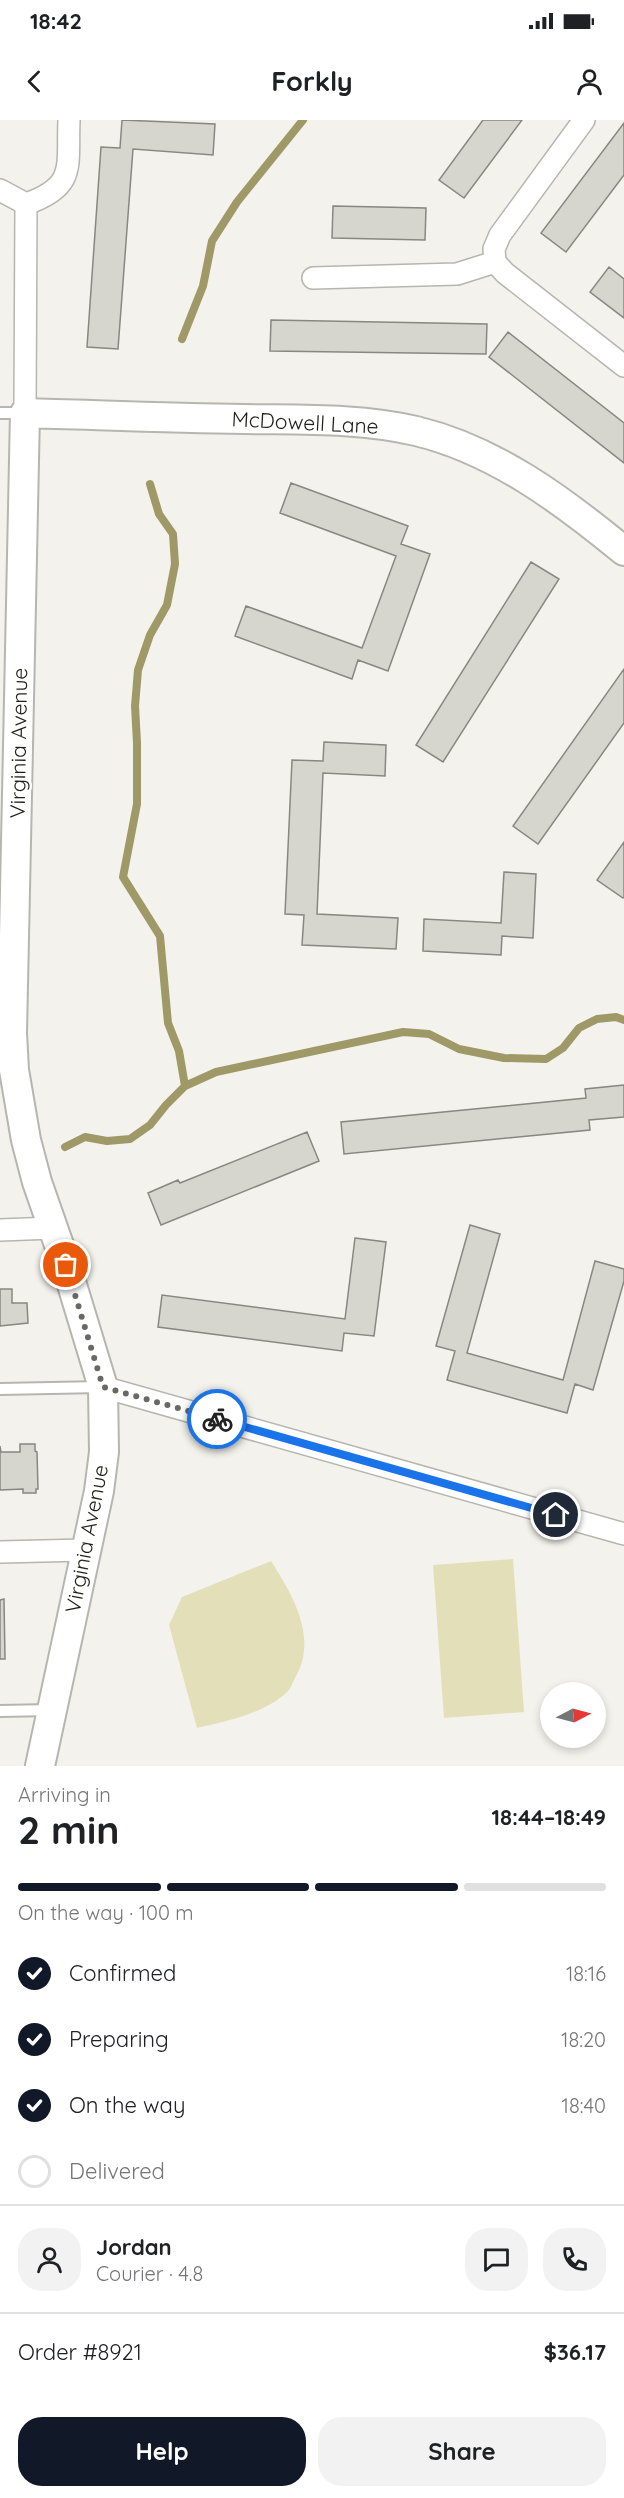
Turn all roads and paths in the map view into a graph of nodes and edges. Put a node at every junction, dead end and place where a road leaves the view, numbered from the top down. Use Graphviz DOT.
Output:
graph roads {
  1 [pos="69,120"];
  2 [pos="584,120"];
  3 [pos="0,190"];
  4 [pos="26,204"];
  5 [pos="495,262"];
  6 [pos="313,278"];
  7 [pos="624,366"];
  8 [pos="12,413"];
  9 [pos="624,551"];
  10 [pos="9,777"];
  11 [pos="7,1070"];
  12 [pos="53,1228"];
  13 [pos="0,1230"];
  14 [pos="103,1387"];
  15 [pos="0,1389"];
  16 [pos="624,1534"];
  17 [pos="85,1550"];
  18 [pos="0,1552"];
  19 [pos="52,1710"];
  20 [pos="0,1711"];
  21 [pos="40,1766"];
  1 -- 4 [label="street"];
  2 -- 5 [label="street"];
  3 -- 4 [label="street"];
  4 -- 8 [label="street, Virginia Avenue"];
  5 -- 6 [label="street"];
  5 -- 7 [label="street"];
  8 -- 9 [label="street, McDowell Lane"];
  8 -- 10 [label="street, Virginia Avenue"];
  10 -- 11 [label="street, Virginia Avenue"];
  11 -- 12 [label="street, Virginia Avenue"];
  12 -- 13 [label="street"];
  12 -- 14 [label="street, Virginia Avenue"];
  14 -- 15 [label="lane"];
  14 -- 16 [label="street"];
  14 -- 17 [label="street, Virginia Avenue"];
  17 -- 18 [label="street"];
  17 -- 19 [label="street, Virginia Avenue"];
  19 -- 20 [label="lane"];
  19 -- 21 [label="street, Virginia Avenue"];
}
